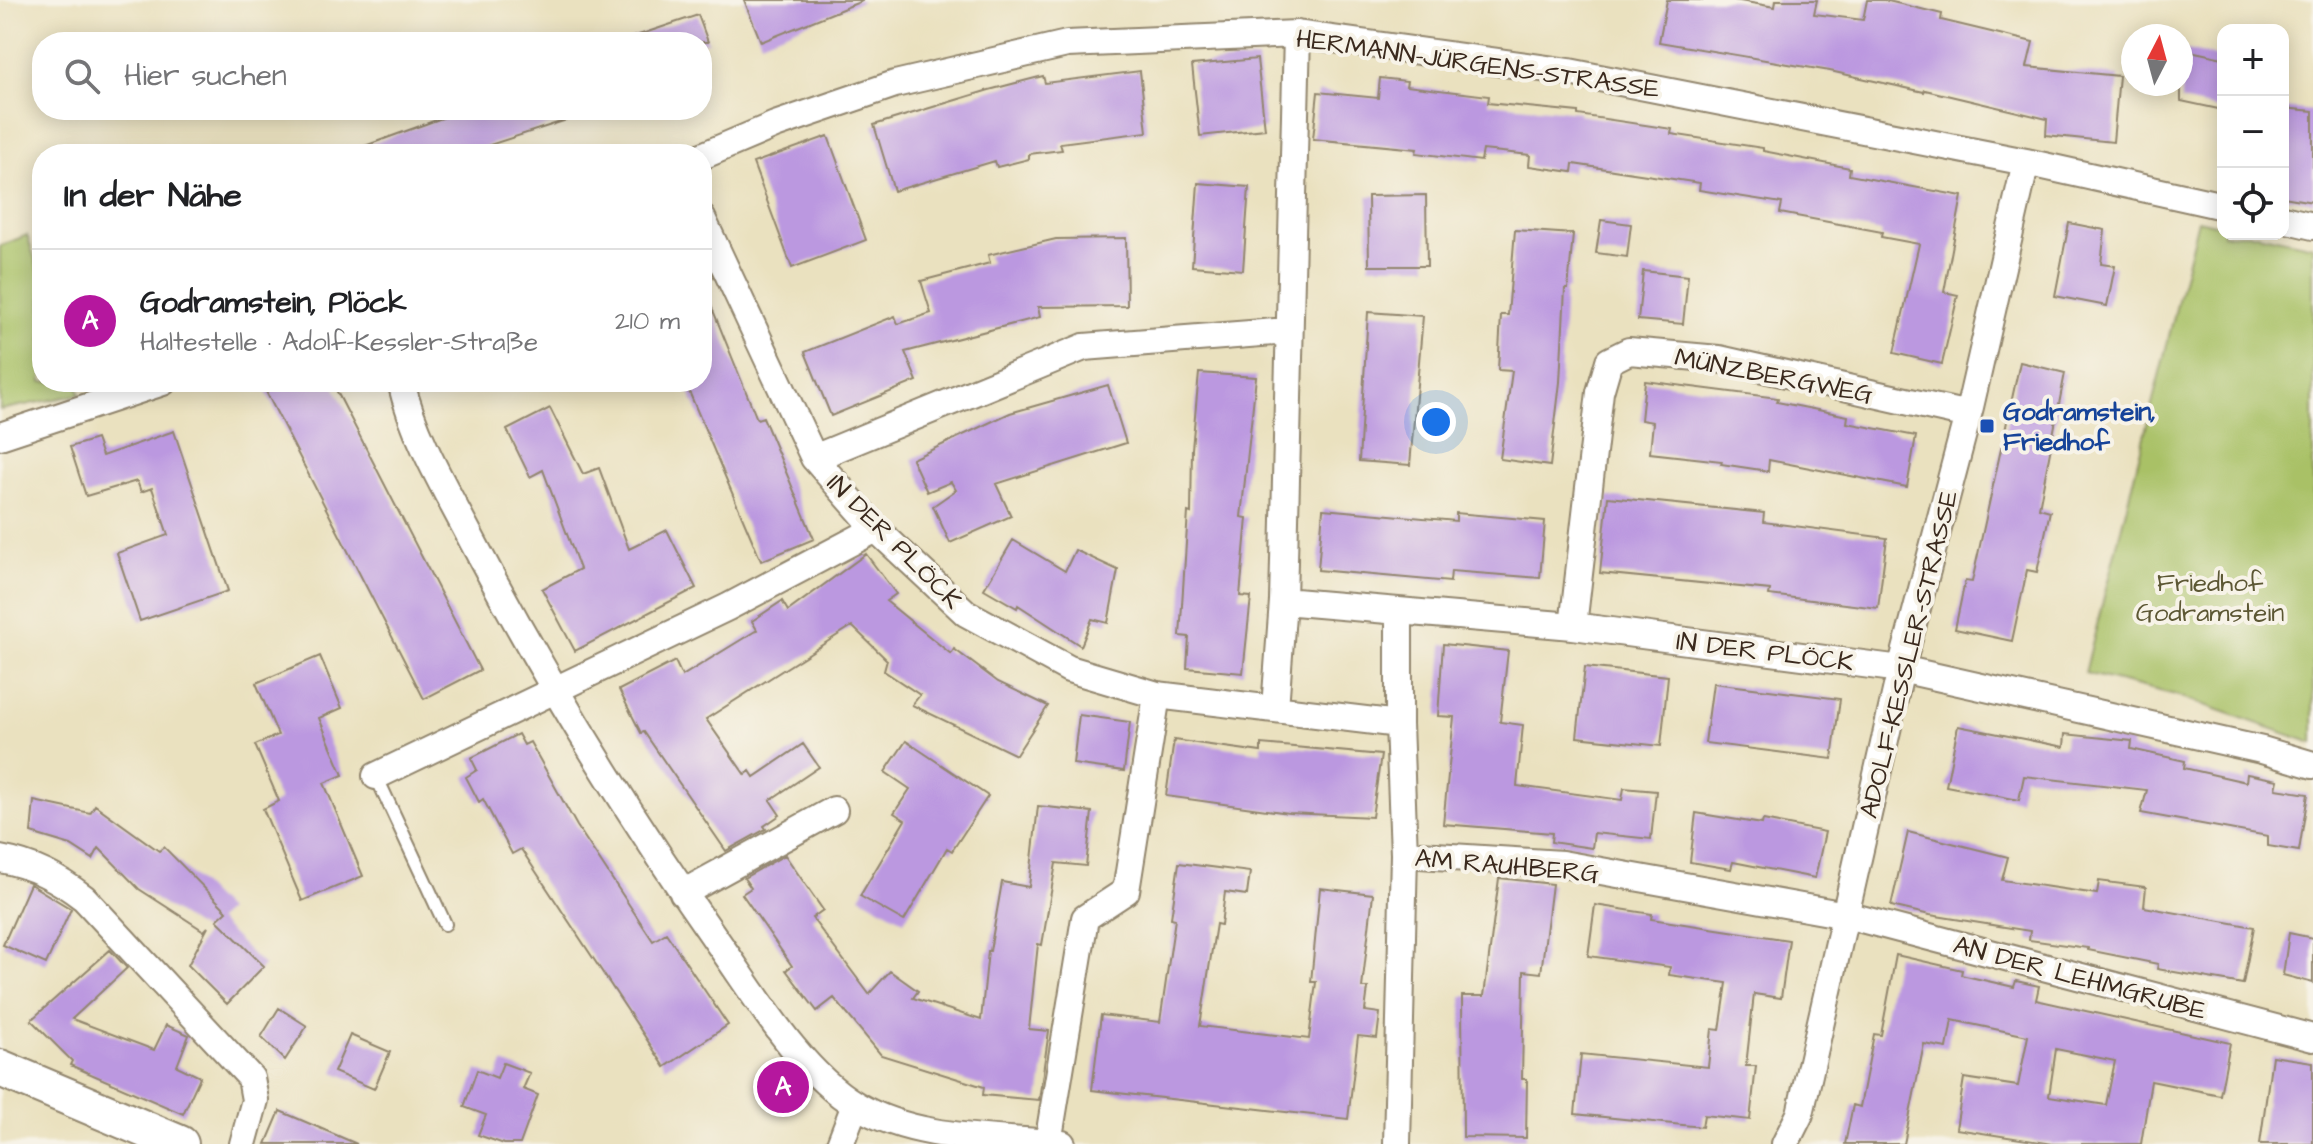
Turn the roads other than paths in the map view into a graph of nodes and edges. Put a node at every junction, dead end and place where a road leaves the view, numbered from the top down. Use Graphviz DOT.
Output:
graph roads {
  1 [pos="1297,34"];
  2 [pos="712,152"];
  3 [pos="2026,162"];
  4 [pos="2217,205"];
  5 [pos="2289,220"];
  6 [pos="2313,226"];
  7 [pos="712,239"];
  8 [pos="1288,331"];
  9 [pos="133,392"];
  10 [pos="405,392"];
  11 [pos="1968,415"];
  12 [pos="0,436"];
  13 [pos="814,458"];
  14 [pos="876,529"];
  15 [pos="1283,601"];
  16 [pos="1399,612"];
  17 [pos="1573,626"];
  18 [pos="1901,669"];
  19 [pos="556,689"];
  20 [pos="1157,695"];
  21 [pos="1275,708"];
  22 [pos="1399,724"];
  23 [pos="2313,765"];
  24 [pos="376,776"];
  25 [pos="834,810"];
  26 [pos="1404,854"];
  27 [pos="0,859"];
  28 [pos="683,893"];
  29 [pos="1846,915"];
  30 [pos="445,924"];
  31 [pos="2313,1038"];
  32 [pos="0,1068"];
  33 [pos="855,1105"];
  34 [pos="1795,1140"];
  35 [pos="1055,1143"];
  36 [pos="180,1144"];
  37 [pos="243,1144"];
  38 [pos="840,1144"];
  39 [pos="1397,1144"];
  1 -- 2 [label="street, HERMANN-JÜRGENS-STRASSE"];
  1 -- 3 [label="street, HERMANN-JÜRGENS-STRASSE"];
  1 -- 8 [label="street"];
  3 -- 4 [label="street, HERMANN-JÜRGENS-STRASSE"];
  3 -- 11 [label="street, ADOLF-KESSLER-STRASSE"];
  5 -- 6 [label="street"];
  7 -- 13 [label="street, IN DER PLÖCK"];
  8 -- 13 [label="street"];
  8 -- 15 [label="street"];
  9 -- 12 [label="street"];
  10 -- 19 [label="street"];
  11 -- 17 [label="street, MÜNZBERGWEG"];
  11 -- 18 [label="street, ADOLF-KESSLER-STRASSE"];
  13 -- 14 [label="street, IN DER PLÖCK"];
  14 -- 19 [label="street"];
  14 -- 20 [label="street, IN DER PLÖCK"];
  15 -- 16 [label="street, IN DER PLÖCK"];
  15 -- 21 [label="street"];
  16 -- 17 [label="street, IN DER PLÖCK"];
  16 -- 22 [label="street"];
  17 -- 18 [label="street, IN DER PLÖCK"];
  18 -- 23 [label="street, IN DER PLÖCK"];
  18 -- 29 [label="street, ADOLF-KESSLER-STRASSE"];
  19 -- 24 [label="street"];
  19 -- 28 [label="street"];
  20 -- 21 [label="street, IN DER PLÖCK"];
  20 -- 35 [label="street"];
  21 -- 22 [label="street, IN DER PLÖCK"];
  22 -- 26 [label="street"];
  24 -- 30 [label="lane"];
  25 -- 28 [label="street"];
  26 -- 29 [label="street, AM RAUHBERG"];
  26 -- 39 [label="street, AM RAUHBERG"];
  27 -- 37 [label="street"];
  28 -- 33 [label="street"];
  29 -- 31 [label="street, AN DER LEHMGRUBE"];
  29 -- 34 [label="street, ADOLF-KESSLER-STRASSE"];
  32 -- 36 [label="main road"];
  33 -- 35 [label="street"];
  33 -- 38 [label="street"];
}
